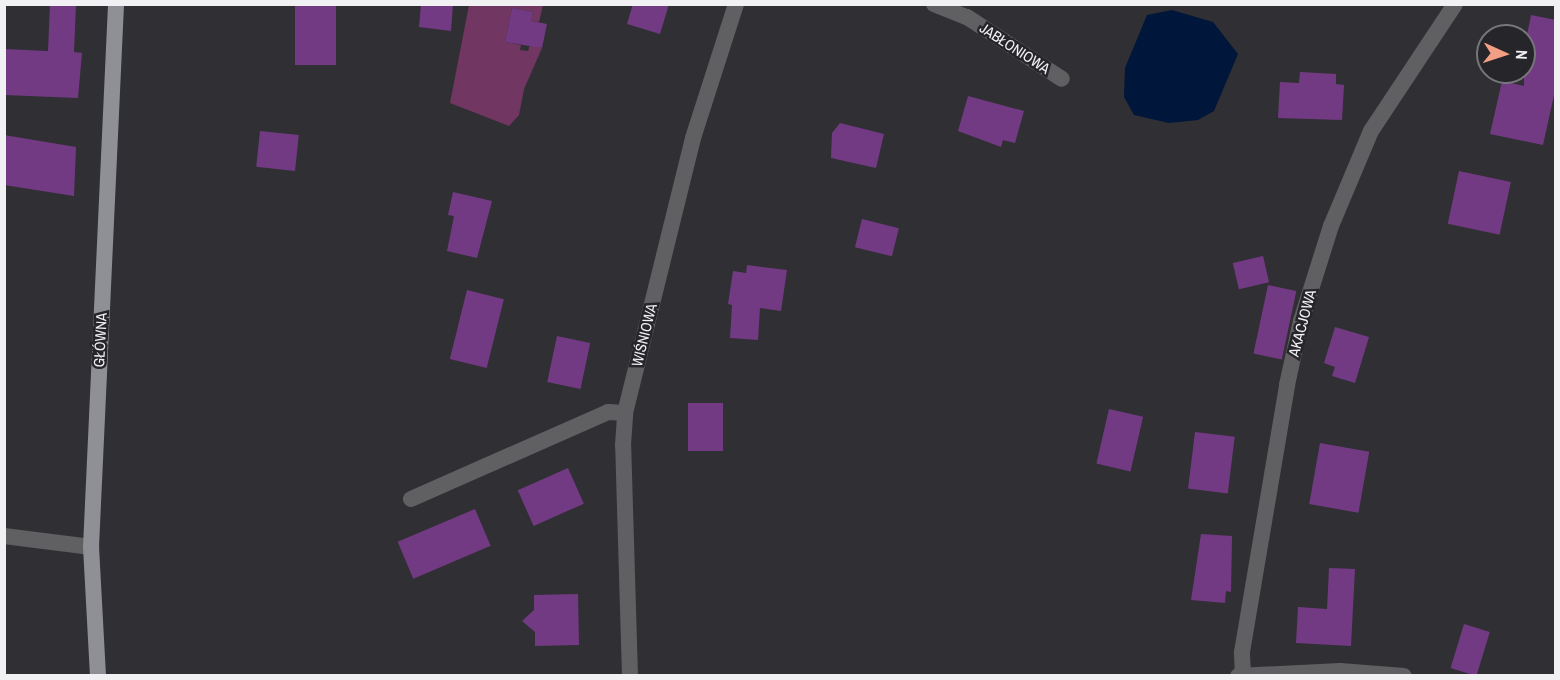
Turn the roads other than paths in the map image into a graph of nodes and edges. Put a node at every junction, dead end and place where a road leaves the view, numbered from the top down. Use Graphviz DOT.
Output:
graph roads {
  1 [pos="116,4"];
  2 [pos="736,4"];
  3 [pos="934,4"];
  4 [pos="1455,4"];
  5 [pos="1062,78"];
  6 [pos="625,413"];
  7 [pos="411,500"];
  8 [pos="4,536"];
  9 [pos="91,547"];
  10 [pos="98,675"];
  11 [pos="630,675"];
  12 [pos="1241,675"];
  13 [pos="1404,675"];
  1 -- 9 [label="main road, GŁÓWNA"];
  2 -- 6 [label="street, WIŚNIOWA"];
  3 -- 5 [label="street, JABŁONIOWA"];
  4 -- 12 [label="street, AKACJOWA"];
  6 -- 7 [label="street"];
  6 -- 11 [label="street, WIŚNIOWA"];
  8 -- 9 [label="street"];
  9 -- 10 [label="main road, GŁÓWNA"];
  12 -- 13 [label="street"];
}
